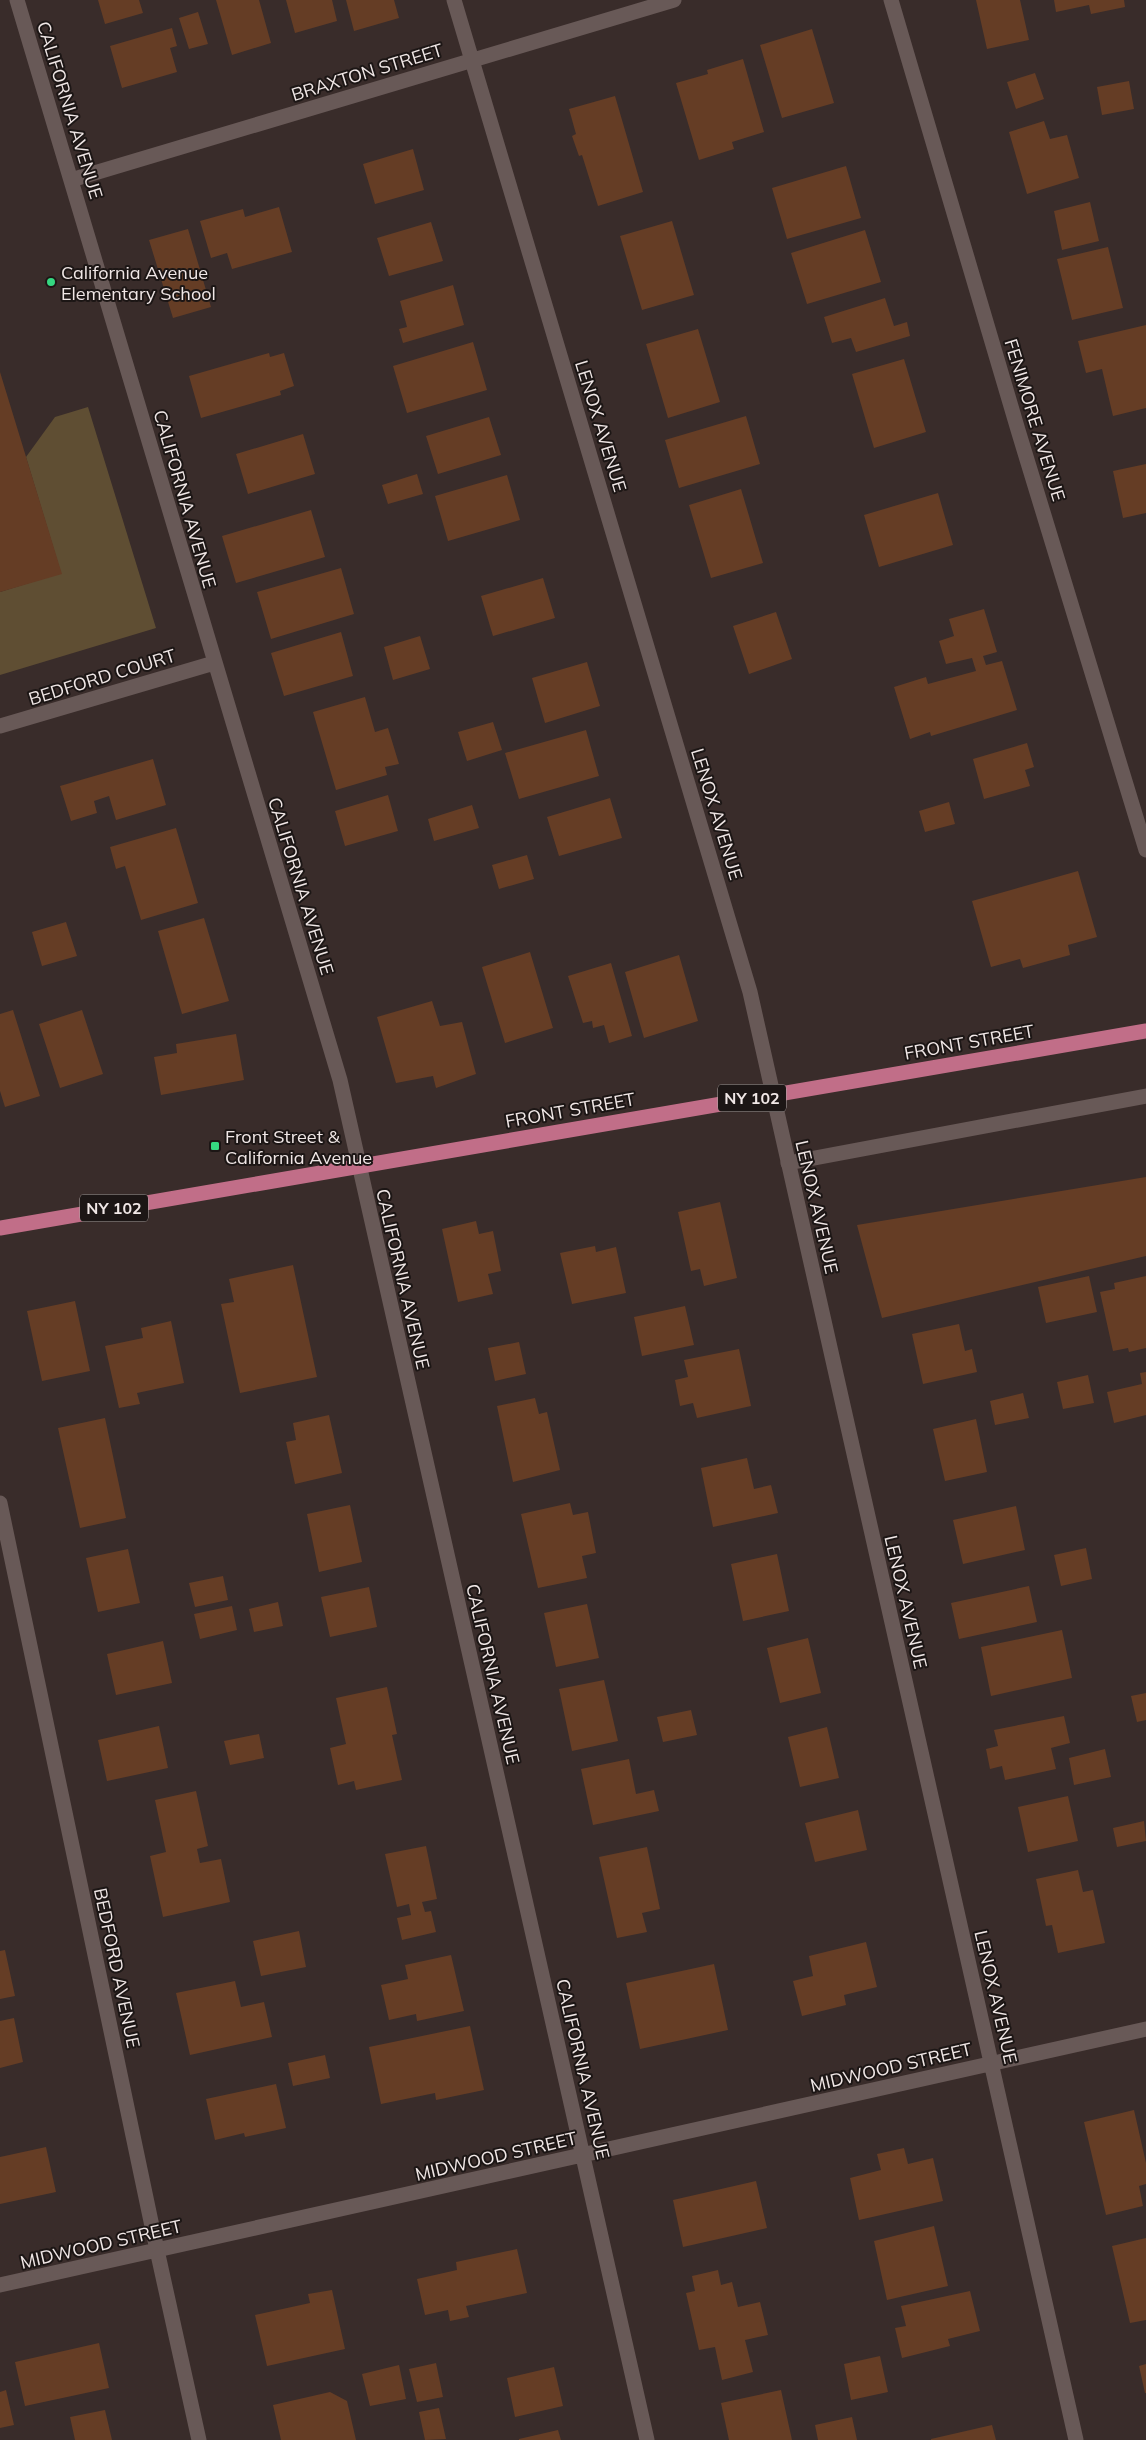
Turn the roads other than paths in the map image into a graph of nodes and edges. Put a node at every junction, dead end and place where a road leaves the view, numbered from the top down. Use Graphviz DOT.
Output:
graph roads {
  1 [pos="17,0"];
  2 [pos="454,0"];
  3 [pos="674,0"];
  4 [pos="891,0"];
  5 [pos="472,61"];
  6 [pos="71,180"];
  7 [pos="214,663"];
  8 [pos="0,726"];
  9 [pos="1146,850"];
  10 [pos="1146,1031"];
  11 [pos="772,1094"];
  12 [pos="1146,1096"];
  13 [pos="788,1163"];
  14 [pos="358,1165"];
  15 [pos="0,1228"];
  16 [pos="0,1503"];
  17 [pos="1146,2029"];
  18 [pos="992,2064"];
  19 [pos="583,2155"];
  20 [pos="157,2250"];
  21 [pos="0,2285"];
  22 [pos="199,2440"];
  23 [pos="646,2440"];
  24 [pos="1076,2440"];
  1 -- 6 [label="street, CALIFORNIA AVENUE"];
  2 -- 5 [label="street, LENOX AVENUE"];
  3 -- 5 [label="street, BRAXTON STREET"];
  4 -- 9 [label="street, FENIMORE AVENUE"];
  5 -- 6 [label="street, BRAXTON STREET"];
  5 -- 11 [label="street, LENOX AVENUE"];
  6 -- 7 [label="street, CALIFORNIA AVENUE"];
  7 -- 8 [label="street, BEDFORD COURT"];
  7 -- 14 [label="street, CALIFORNIA AVENUE"];
  10 -- 11 [label="main road, FRONT STREET / NY 102"];
  11 -- 13 [label="street, LENOX AVENUE"];
  11 -- 14 [label="main road, FRONT STREET / NY 102"];
  12 -- 13 [label="street"];
  13 -- 18 [label="street, LENOX AVENUE"];
  14 -- 15 [label="main road, FRONT STREET / NY 102"];
  14 -- 19 [label="street, CALIFORNIA AVENUE"];
  16 -- 20 [label="street, BEDFORD AVENUE"];
  17 -- 18 [label="street, MIDWOOD STREET"];
  18 -- 19 [label="street, MIDWOOD STREET"];
  18 -- 24 [label="street, LENOX AVENUE"];
  19 -- 20 [label="street, MIDWOOD STREET"];
  19 -- 23 [label="street, CALIFORNIA AVENUE"];
  20 -- 21 [label="street, MIDWOOD STREET"];
  20 -- 22 [label="street, BEDFORD AVENUE"];
}
